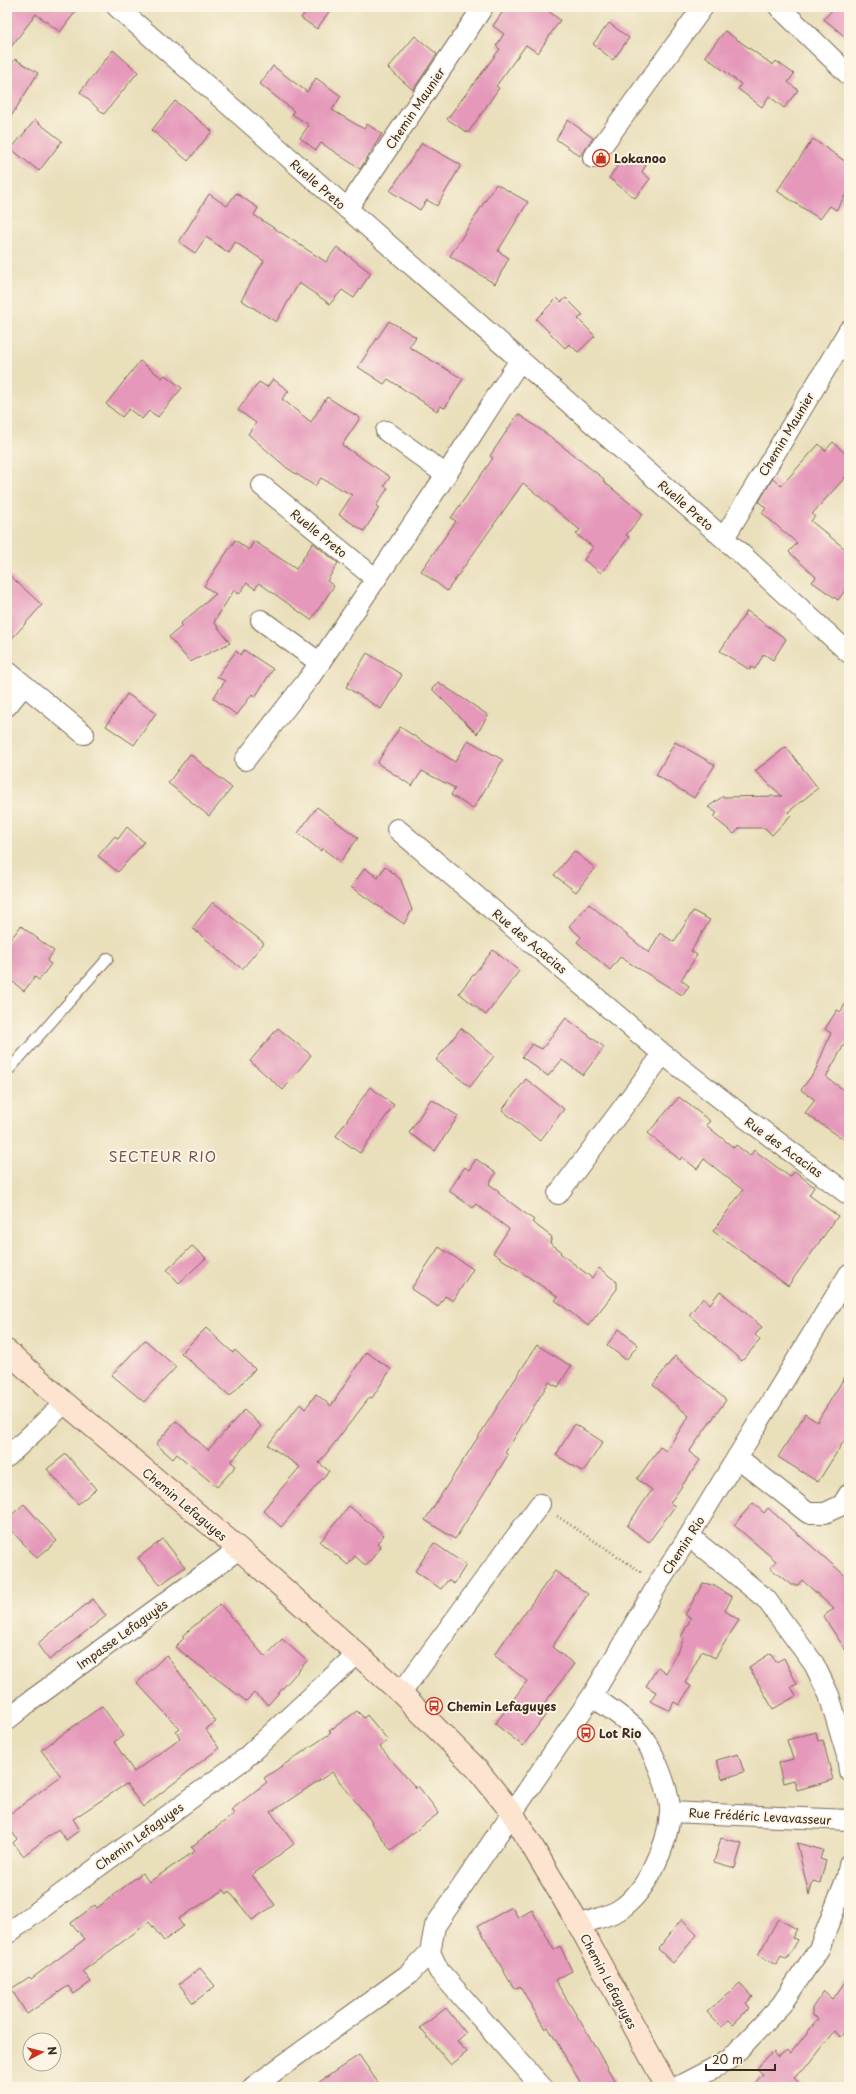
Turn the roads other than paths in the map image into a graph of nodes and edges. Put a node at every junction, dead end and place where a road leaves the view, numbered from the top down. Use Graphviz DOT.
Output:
graph roads {
  1 [pos="117,7"];
  2 [pos="483,7"];
  3 [pos="703,7"];
  4 [pos="779,7"];
  5 [pos="849,75"];
  6 [pos="593,158"];
  7 [pos="347,209"];
  8 [pos="849,330"];
  9 [pos="520,360"];
  10 [pos="386,431"];
  11 [pos="446,475"];
  12 [pos="262,486"];
  13 [pos="724,538"];
  14 [pos="376,579"];
  15 [pos="261,620"];
  16 [pos="849,653"];
  17 [pos="320,663"];
  18 [pos="7,671"];
  19 [pos="24,685"];
  20 [pos="7,706"];
  21 [pos="84,734"];
  22 [pos="245,760"];
  23 [pos="397,829"];
  24 [pos="108,958"];
  25 [pos="663,1054"];
  26 [pos="7,1072"];
  27 [pos="558,1194"];
  28 [pos="849,1194"];
  29 [pos="849,1274"];
  30 [pos="7,1351"];
  31 [pos="65,1403"];
  32 [pos="737,1457"];
  33 [pos="7,1458"];
  34 [pos="849,1494"];
  35 [pos="540,1504"];
  36 [pos="689,1536"];
  37 [pos="239,1549"];
  38 [pos="357,1654"];
  39 [pos="400,1694"];
  40 [pos="592,1696"];
  41 [pos="7,1720"];
  42 [pos="849,1771"];
  43 [pos="670,1812"];
  44 [pos="513,1814"];
  45 [pos="849,1820"];
  46 [pos="849,1865"];
  47 [pos="579,1925"];
  48 [pos="7,1934"];
  49 [pos="430,1952"];
  50 [pos="252,2087"];
  51 [pos="542,2087"];
  52 [pos="666,2087"];
  53 [pos="677,2087"];
  1 -- 7 [label="street, Ruelle Preto"];
  2 -- 7 [label="street, Chemin Maunier"];
  3 -- 6 [label="street"];
  4 -- 5 [label="street"];
  7 -- 9 [label="street, Ruelle Preto"];
  8 -- 13 [label="street, Chemin Maunier"];
  9 -- 11 [label="street"];
  9 -- 13 [label="street, Ruelle Preto"];
  10 -- 11 [label="street"];
  11 -- 14 [label="street"];
  12 -- 14 [label="street, Ruelle Preto"];
  13 -- 16 [label="street, Ruelle Preto"];
  14 -- 17 [label="street"];
  15 -- 17 [label="street"];
  17 -- 22 [label="street"];
  18 -- 19 [label="street"];
  19 -- 20 [label="street"];
  19 -- 21 [label="street"];
  23 -- 25 [label="street, Rue des Acacias"];
  24 -- 26 [label="lane"];
  25 -- 27 [label="street"];
  25 -- 28 [label="street, Rue des Acacias"];
  29 -- 32 [label="street, Chemin Rio"];
  30 -- 31 [label="main road, Chemin Lefaguyes"];
  31 -- 33 [label="street"];
  31 -- 37 [label="main road, Chemin Lefaguyes"];
  32 -- 34 [label="street"];
  32 -- 36 [label="street, Chemin Rio"];
  35 -- 39 [label="street"];
  36 -- 40 [label="street, Chemin Rio"];
  36 -- 42 [label="street"];
  37 -- 38 [label="main road, Chemin Lefaguyes"];
  37 -- 41 [label="street, Impasse Lefaguyès"];
  38 -- 39 [label="main road, Chemin Lefaguyes"];
  38 -- 48 [label="street, Chemin Lefaguyes"];
  39 -- 44 [label="main road, Chemin Lefaguyes"];
  40 -- 43 [label="street, Rue Frédéric Levavasseur"];
  40 -- 44 [label="street, Chemin Rio"];
  43 -- 45 [label="street, Rue Frédéric Levavasseur"];
  43 -- 47 [label="street, Rue Frédéric Levavasseur"];
  44 -- 47 [label="main road, Chemin Lefaguyes"];
  44 -- 49 [label="street"];
  46 -- 53 [label="street"];
  47 -- 52 [label="main road, Chemin Lefaguyes"];
  49 -- 50 [label="street"];
  49 -- 51 [label="street"];
}
